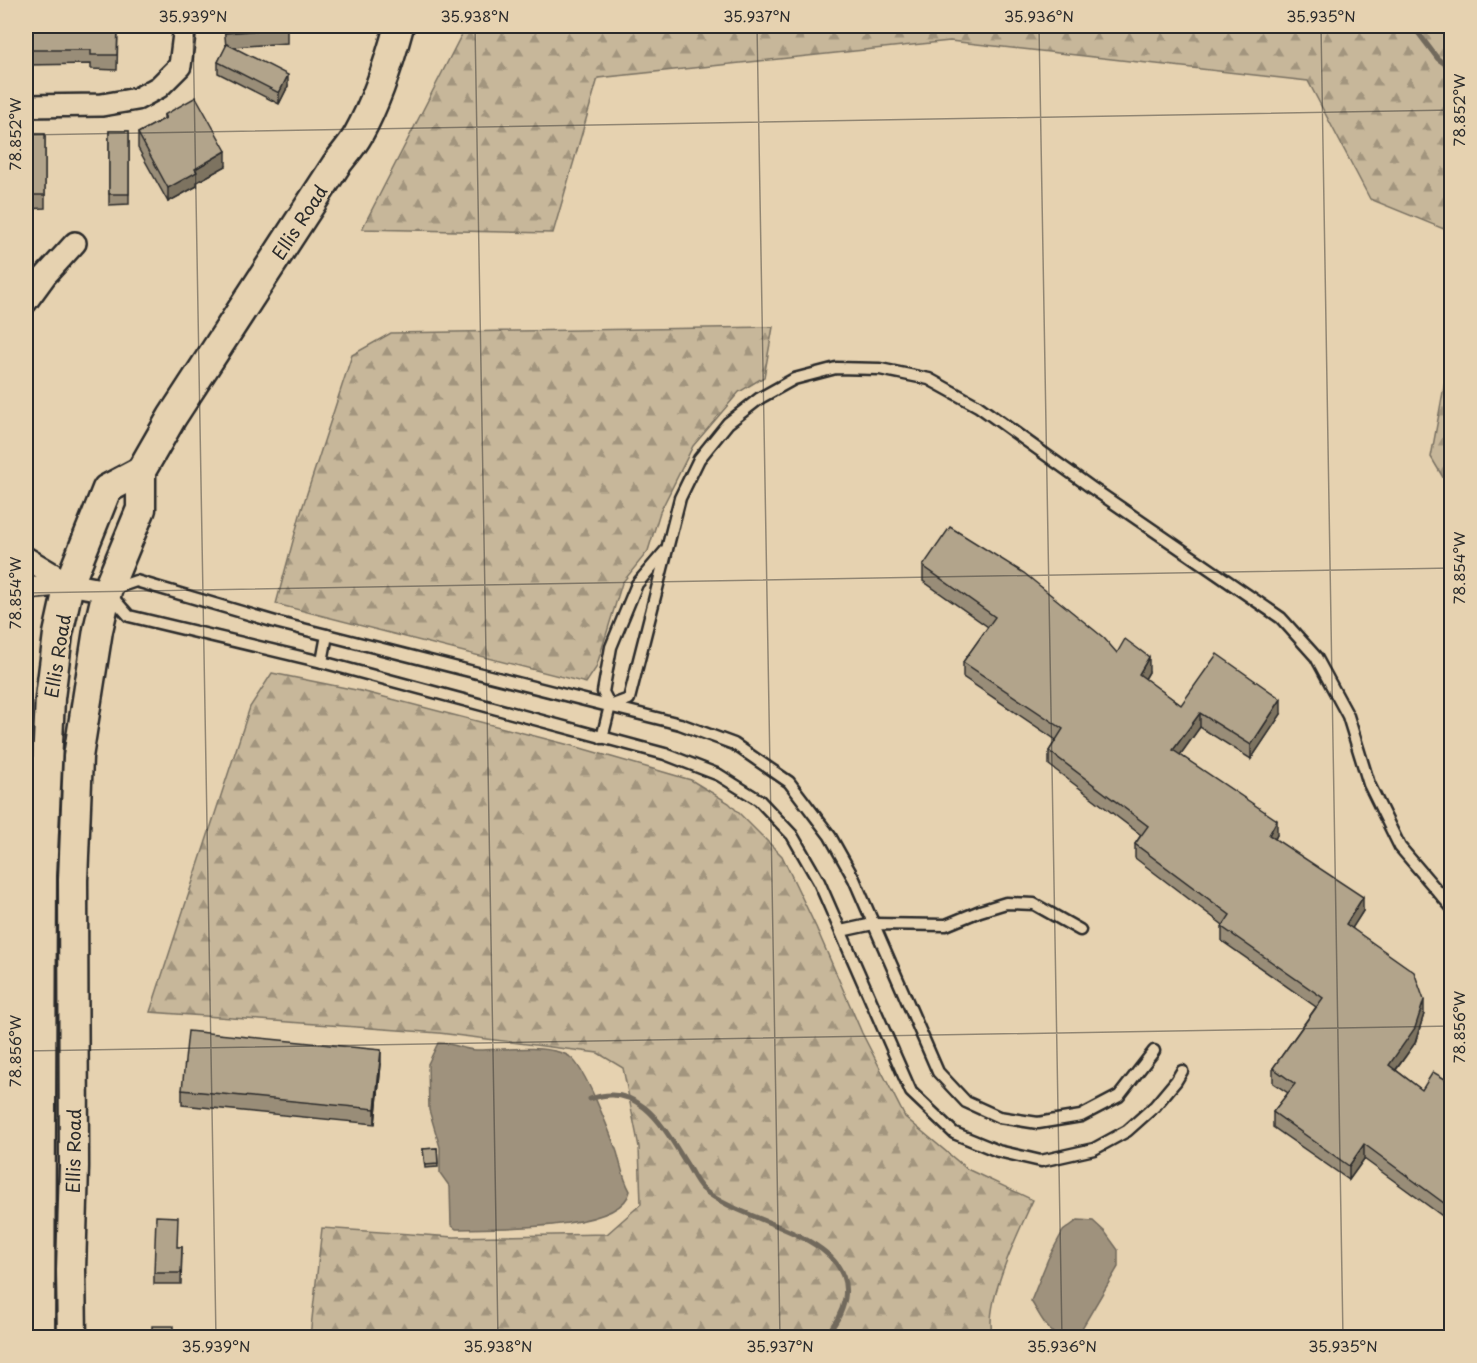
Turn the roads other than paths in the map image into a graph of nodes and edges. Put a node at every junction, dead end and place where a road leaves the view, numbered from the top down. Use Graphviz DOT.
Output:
graph roads {
  1 [pos="185,26"];
  2 [pos="399,26"];
  3 [pos="26,106"];
  4 [pos="75,243"];
  5 [pos="26,302"];
  6 [pos="141,471"];
  7 [pos="669,547"];
  8 [pos="26,558"];
  9 [pos="69,584"];
  10 [pos="26,588"];
  11 [pos="107,591"];
  12 [pos="327,635"];
  13 [pos="322,662"];
  14 [pos="610,706"];
  15 [pos="602,738"];
  16 [pos="1452,908"];
  17 [pos="873,924"];
  18 [pos="1080,930"];
  19 [pos="841,931"];
  20 [pos="41,994"];
  21 [pos="1154,1051"];
  22 [pos="1182,1071"];
  23 [pos="33,1166"];
  24 [pos="74,1166"];
  25 [pos="71,1300"];
  26 [pos="40,1338"];
  27 [pos="72,1338"];
  1 -- 3 [label="street"];
  2 -- 6 [label="main road, Ellis Road"];
  4 -- 5 [label="street"];
  6 -- 9 [label="main road, Ellis Road"];
  6 -- 11 [label="main road, Ellis Road"];
  7 -- 14 [label="lane"];
  7 -- 14 [label="lane"];
  7 -- 16 [label="lane"];
  8 -- 9 [label="street"];
  9 -- 10 [label="street"];
  9 -- 11 [label="street"];
  9 -- 20 [label="main road, Ellis Road"];
  11 -- 12 [label="lane"];
  11 -- 13 [label="lane"];
  11 -- 24 [label="main road, Ellis Road"];
  12 -- 13 [label="lane"];
  12 -- 14 [label="lane"];
  13 -- 15 [label="lane"];
  14 -- 15 [label="lane"];
  14 -- 17 [label="lane"];
  15 -- 19 [label="lane"];
  17 -- 18 [label="lane"];
  17 -- 19 [label="lane"];
  17 -- 21 [label="lane"];
  19 -- 22 [label="lane"];
  20 -- 23 [label="main road, Ellis Road"];
  20 -- 24 [label="main road"];
  23 -- 25 [label="main road"];
  23 -- 26 [label="main road, Ellis Road"];
  24 -- 25 [label="main road, Ellis Road"];
  25 -- 27 [label="main road, Ellis Road"];
}
